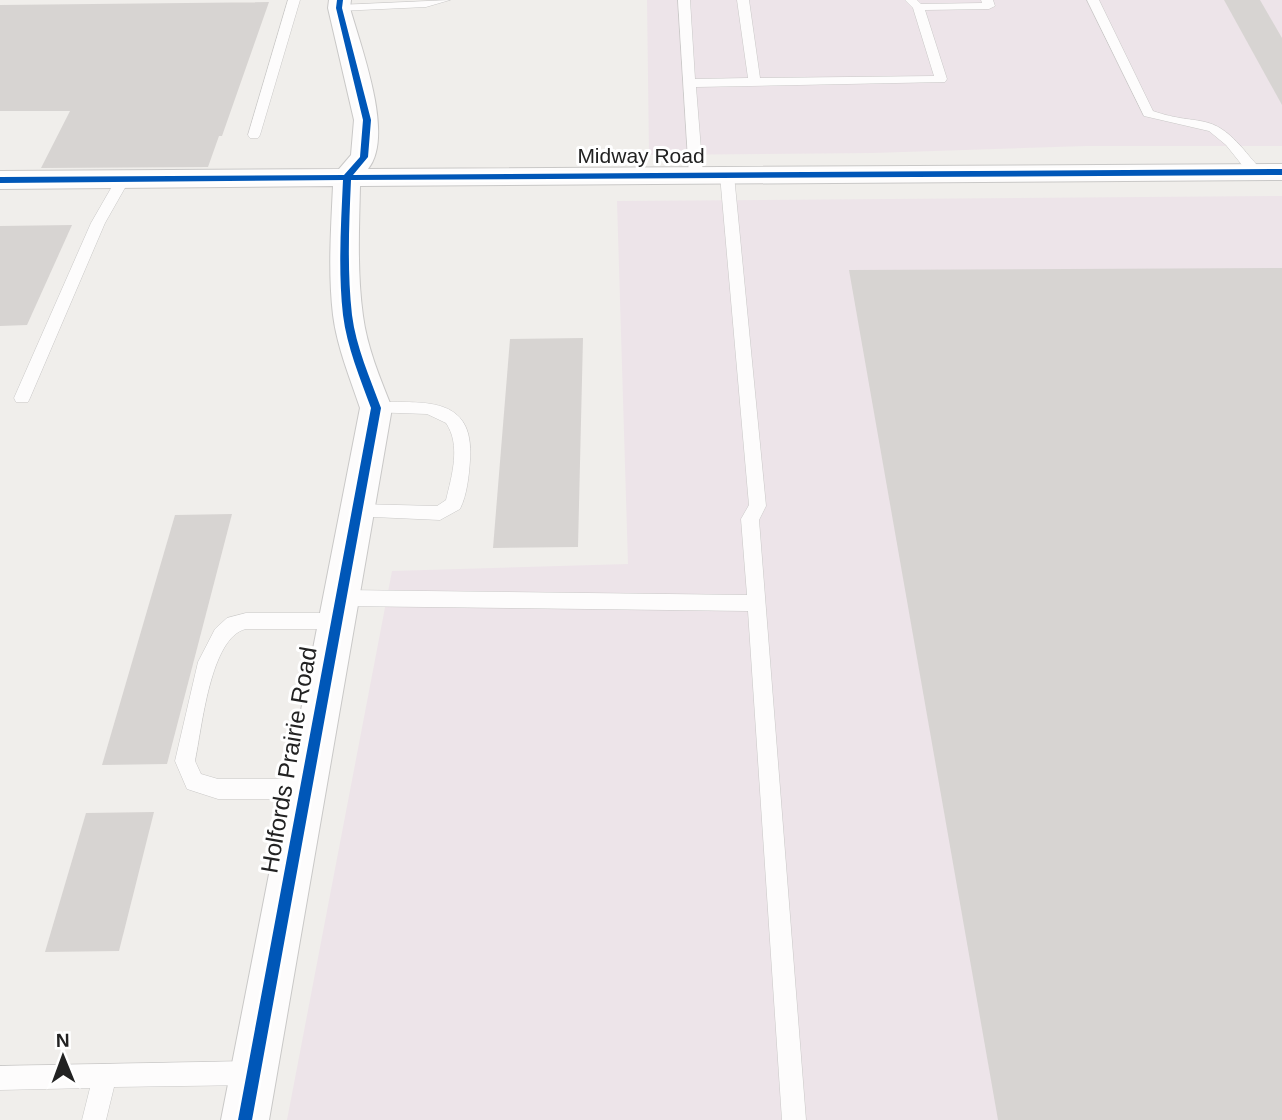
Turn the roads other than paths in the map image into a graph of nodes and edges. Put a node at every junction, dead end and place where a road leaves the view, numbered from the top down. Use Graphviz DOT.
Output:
graph roads {
  1 [pos="294,0"];
  2 [pos="444,0"];
  3 [pos="684,0"];
  4 [pos="743,0"];
  5 [pos="987,0"];
  6 [pos="1093,0"];
  7 [pos="915,3"];
  8 [pos="340,4"];
  9 [pos="754,82"];
  10 [pos="689,83"];
  11 [pos="254,135"];
  12 [pos="1255,172"];
  13 [pos="1282,172"];
  14 [pos="696,175"];
  15 [pos="727,175"];
  16 [pos="347,177"];
  17 [pos="124,179"];
  18 [pos="0,180"];
  19 [pos="22,398"];
  20 [pos="376,408"];
  21 [pos="357,511"];
  22 [pos="756,603"];
  23 [pos="339,609"];
  24 [pos="304,789"];
  25 [pos="253,1073"];
  26 [pos="105,1076"];
  27 [pos="0,1078"];
  28 [pos="94,1120"];
  29 [pos="245,1120"];
  30 [pos="794,1120"];
  1 -- 11 [label="lane"];
  2 -- 8 [label="lane"];
  3 -- 10 [label="lane"];
  4 -- 9 [label="lane"];
  5 -- 7 [label="lane"];
  6 -- 12 [label="lane"];
  7 -- 9 [label="lane"];
  8 -- 16 [label="street"];
  9 -- 10 [label="lane"];
  10 -- 14 [label="lane"];
  12 -- 13 [label="street, Midway Road"];
  12 -- 15 [label="street, Midway Road"];
  14 -- 15 [label="street, Midway Road"];
  14 -- 16 [label="street, Midway Road"];
  15 -- 22 [label="lane"];
  16 -- 17 [label="street, Midway Road"];
  16 -- 20 [label="street"];
  17 -- 18 [label="street, Midway Road"];
  17 -- 19 [label="lane"];
  20 -- 21 [label="street, Holfords Prairie Road"];
  20 -- 21 [label="lane"];
  21 -- 23 [label="street, Holfords Prairie Road"];
  22 -- 23 [label="lane"];
  22 -- 30 [label="lane"];
  23 -- 24 [label="street, Holfords Prairie Road"];
  23 -- 24 [label="lane"];
  24 -- 25 [label="street, Holfords Prairie Road"];
  25 -- 26 [label="lane"];
  25 -- 29 [label="street, Holfords Prairie Road"];
  26 -- 27 [label="lane"];
  26 -- 28 [label="lane"];
}
